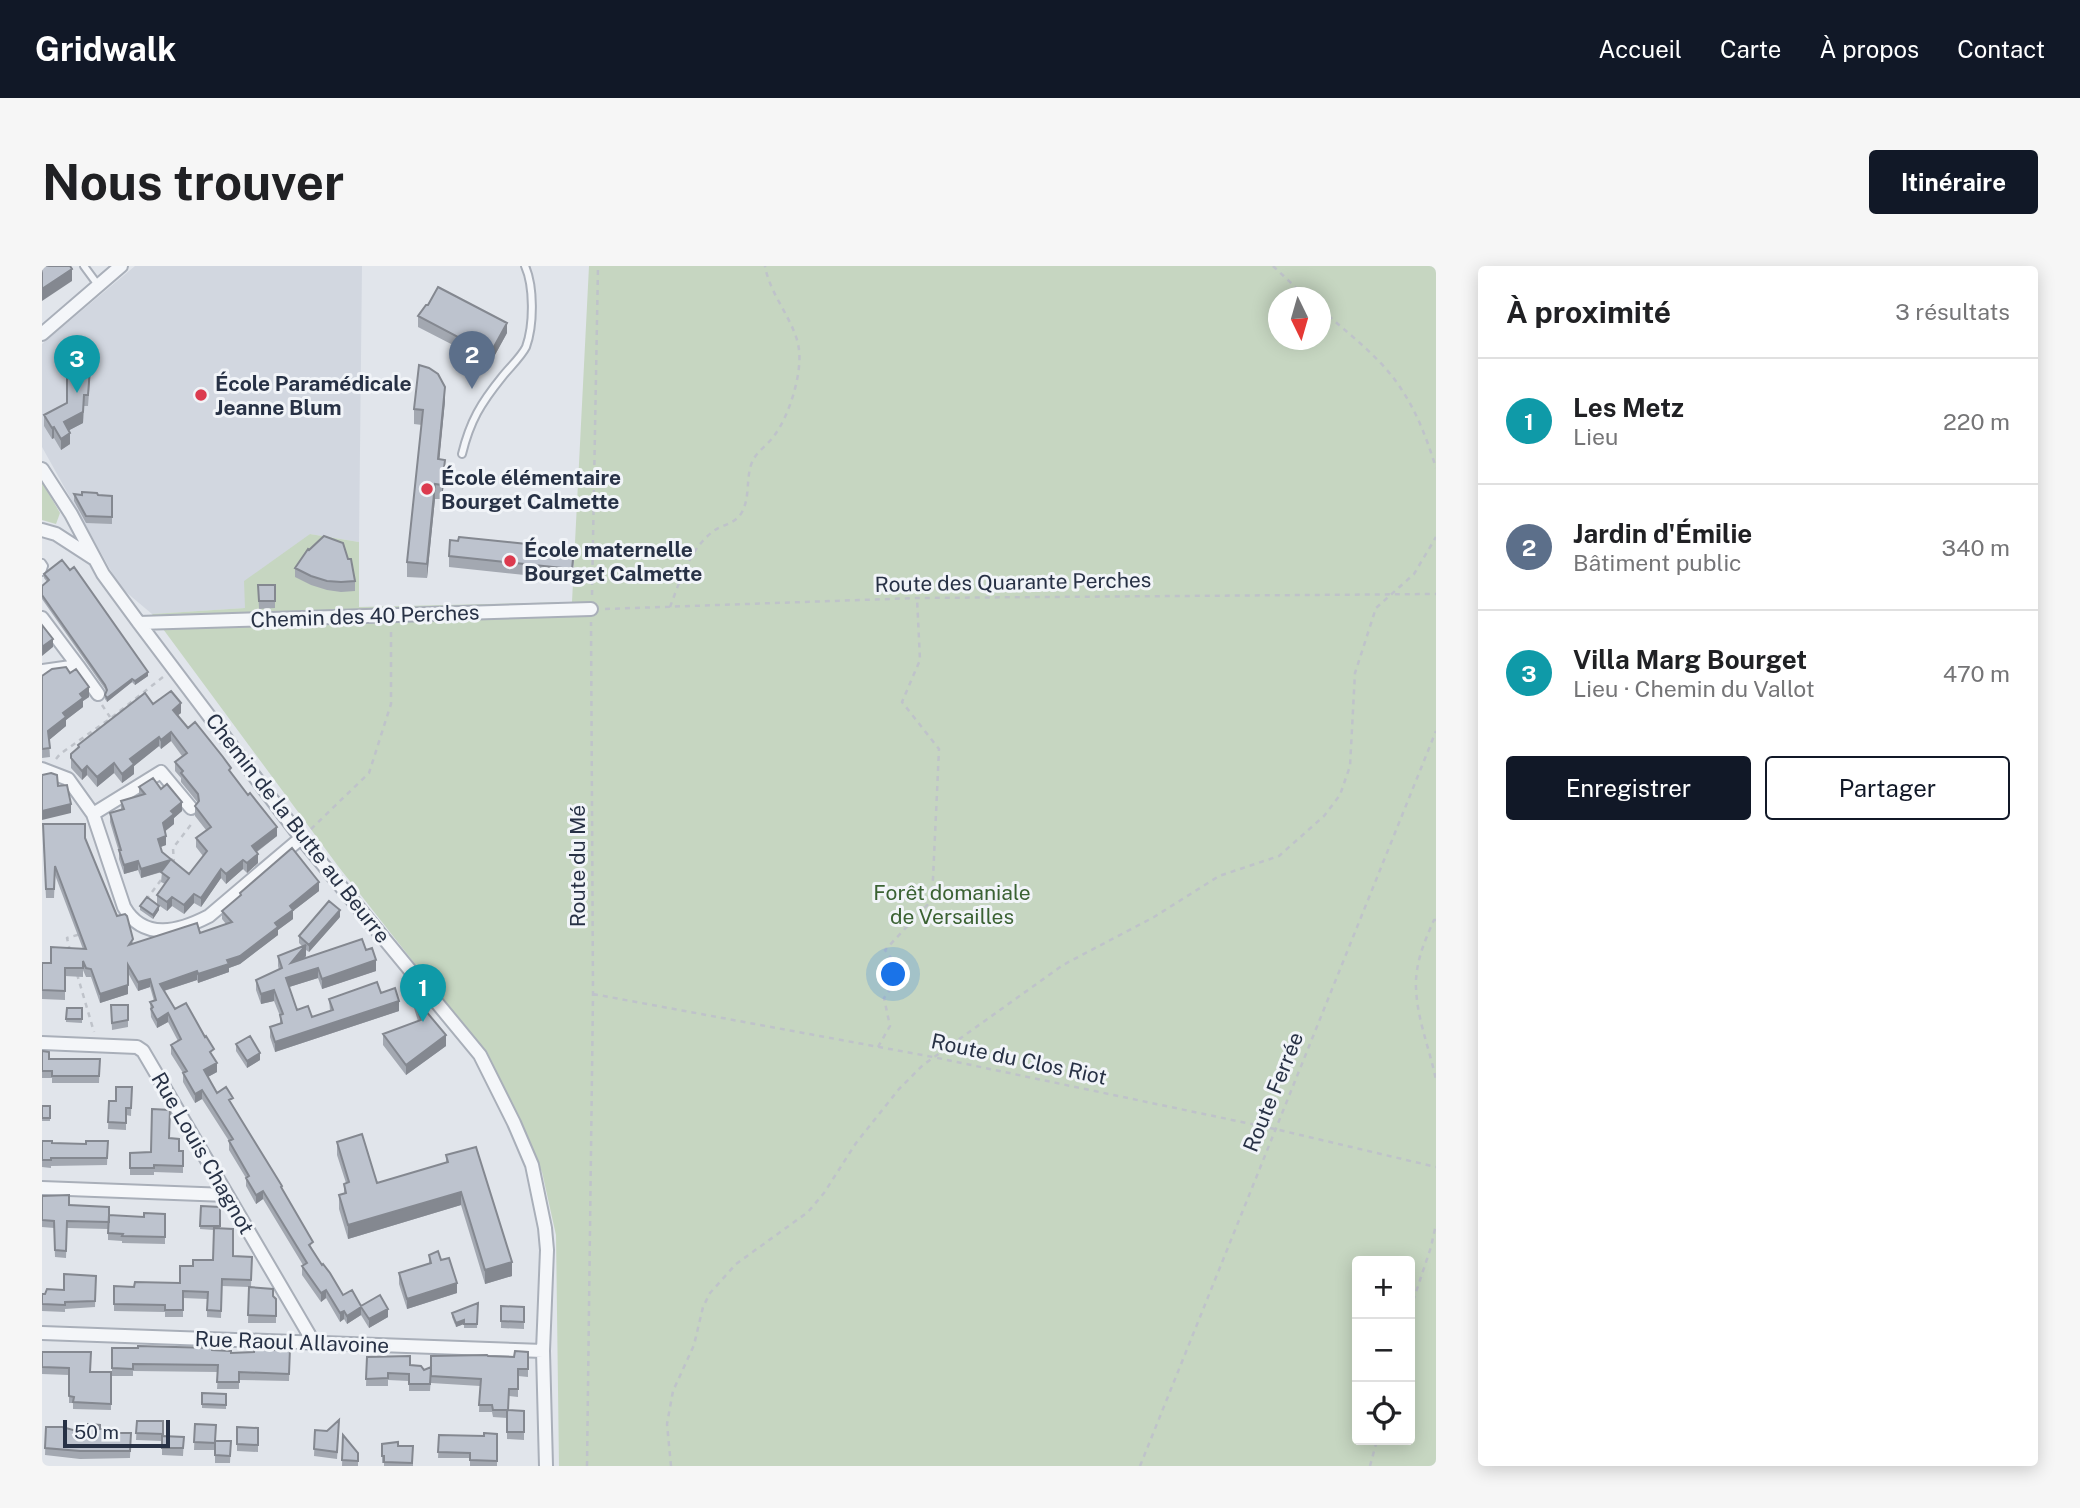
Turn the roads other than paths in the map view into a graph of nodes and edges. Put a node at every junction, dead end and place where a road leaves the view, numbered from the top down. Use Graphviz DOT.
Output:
graph roads {
  1 [pos="84,266"];
  2 [pos="121,266"];
  3 [pos="525,266"];
  4 [pos="98,285"];
  5 [pos="42,334"];
  6 [pos="462,454"];
  7 [pos="42,468"];
  8 [pos="71,514"];
  9 [pos="42,530"];
  10 [pos="56,534"];
  11 [pos="94,559"];
  12 [pos="42,564"];
  13 [pos="42,572"];
  14 [pos="591,609"];
  15 [pos="42,618"];
  16 [pos="139,623"];
  17 [pos="78,666"];
  18 [pos="42,671"];
  19 [pos="98,694"];
  20 [pos="48,771"];
  21 [pos="191,808"];
  22 [pos="93,814"];
  23 [pos="301,838"];
  24 [pos="42,1043"];
  25 [pos="42,1188"];
  26 [pos="227,1195"];
  27 [pos="42,1333"];
  28 [pos="314,1343"];
  29 [pos="542,1352"];
  30 [pos="546,1466"];
  1 -- 4 [label="lane"];
  2 -- 4 [label="street"];
  3 -- 6 [label="lane"];
  4 -- 5 [label="street"];
  7 -- 8 [label="street, Chemin de la Butte au Beurre"];
  8 -- 10 [label="street"];
  8 -- 11 [label="street, Chemin de la Butte au Beurre"];
  9 -- 10 [label="street, Chemin de la Butte au Beurre"];
  10 -- 11 [label="street, Chemin de la Butte au Beurre"];
  11 -- 16 [label="street, Chemin de la Butte au Beurre"];
  12 -- 13 [label="lane"];
  14 -- 16 [label="street, Chemin des 40 Perches"];
  15 -- 17 [label="street"];
  16 -- 23 [label="street, Chemin de la Butte au Beurre"];
  17 -- 18 [label="street"];
  17 -- 19 [label="street"];
  20 -- 22 [label="street"];
  21 -- 22 [label="street"];
  22 -- 23 [label="street"];
  23 -- 29 [label="street, Chemin de la Butte au Beurre"];
  24 -- 26 [label="street, Rue Louis Chagnot"];
  25 -- 26 [label="street"];
  26 -- 28 [label="street, Rue Louis Chagnot"];
  27 -- 28 [label="street, Rue Raoul Allavoine"];
  28 -- 29 [label="street, Rue Raoul Allavoine"];
  29 -- 30 [label="street, Chemin de la Butte au Beurre"];
}
